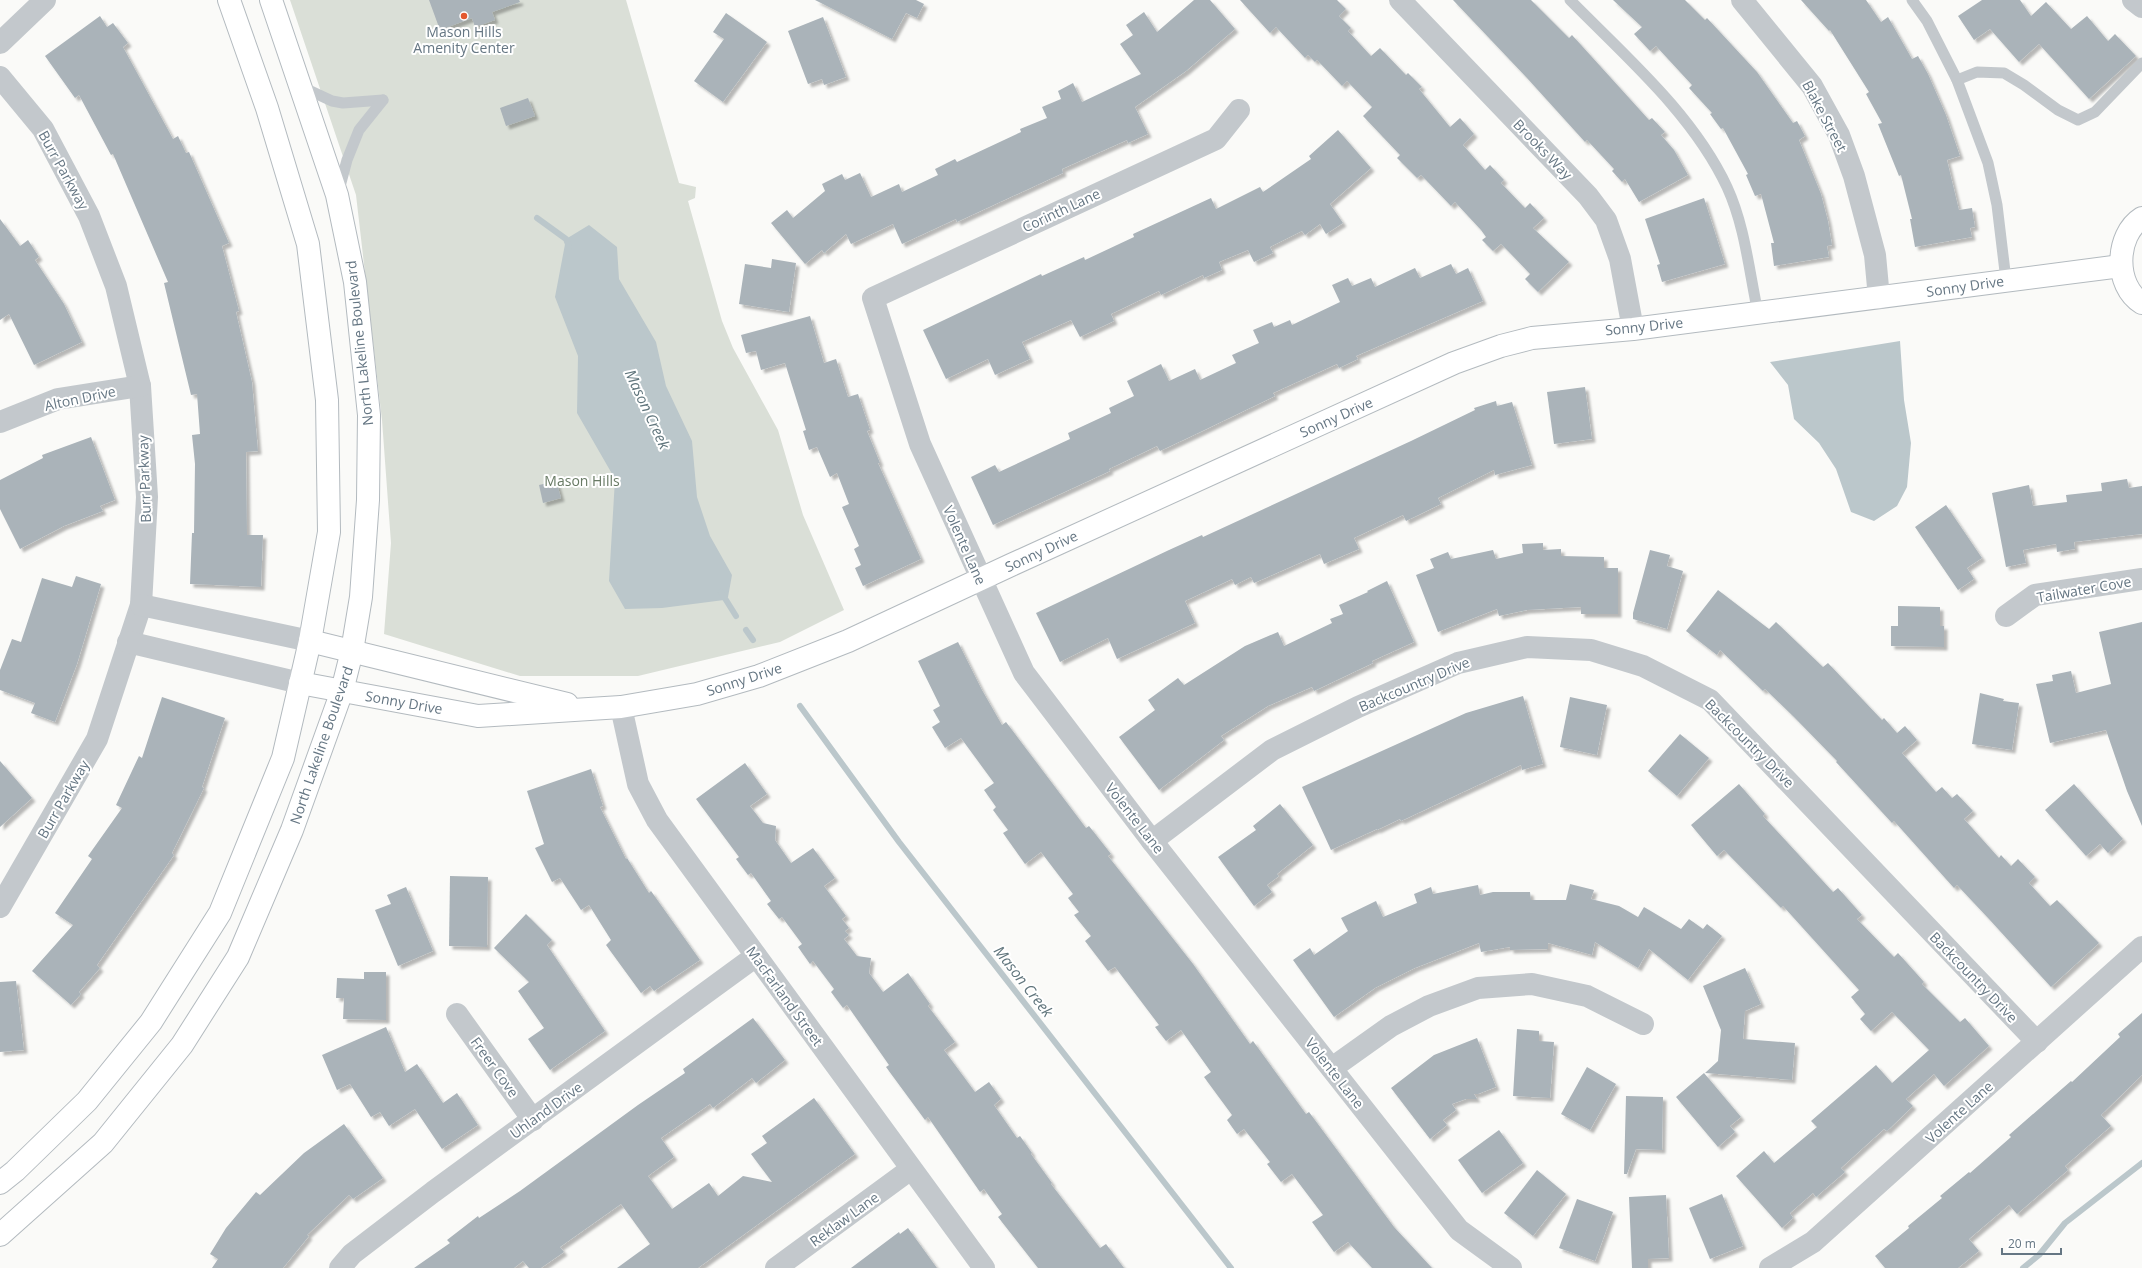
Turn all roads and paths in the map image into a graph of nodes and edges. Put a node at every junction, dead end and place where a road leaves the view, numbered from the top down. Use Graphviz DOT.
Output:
graph roads {
  1 [pos="45,0"];
  2 [pos="229,0"];
  3 [pos="271,0"];
  4 [pos="1400,0"];
  5 [pos="1570,0"];
  6 [pos="1742,0"];
  7 [pos="1912,0"];
  8 [pos="2133,0"];
  9 [pos="2142,8"];
  10 [pos="0,43"];
  11 [pos="2142,64"];
  12 [pos="0,77"];
  13 [pos="1957,80"];
  14 [pos="302,87"];
  15 [pos="1239,110"];
  16 [pos="337,195"];
  17 [pos="2142,218"];
  18 [pos="2121,266"];
  19 [pos="2006,280"];
  20 [pos="873,298"];
  21 [pos="1879,298"];
  22 [pos="2142,303"];
  23 [pos="1758,313"];
  24 [pos="1633,329"];
  25 [pos="140,386"];
  26 [pos="2,414"];
  27 [pos="980,579"];
  28 [pos="2142,579"];
  29 [pos="141,604"];
  30 [pos="2006,616"];
  31 [pos="128,642"];
  32 [pos="310,642"];
  33 [pos="352,651"];
  34 [pos="300,683"];
  35 [pos="342,691"];
  36 [pos="621,707"];
  37 [pos="590,710"];
  38 [pos="1152,841"];
  39 [pos="0,907"];
  40 [pos="2142,947"];
  41 [pos="756,956"];
  42 [pos="457,1014"];
  43 [pos="1643,1024"];
  44 [pos="2037,1042"];
  45 [pos="1332,1068"];
  46 [pos="533,1120"];
  47 [pos="911,1169"];
  48 [pos="0,1183"];
  49 [pos="0,1235"];
  50 [pos="340,1268"];
  51 [pos="776,1268"];
  52 [pos="984,1268"];
  53 [pos="1511,1268"];
  54 [pos="1770,1268"];
  1 -- 10 [label="street"];
  2 -- 32 [label="main road"];
  3 -- 14 [label="main road, North Lakeline Boulevard"];
  4 -- 24 [label="street, Brooks Way"];
  5 -- 23 [label="lane"];
  6 -- 21 [label="street, Blake Street"];
  7 -- 13 [label="lane"];
  8 -- 9 [label="street"];
  11 -- 13 [label="lane"];
  12 -- 25 [label="street, Burr Parkway"];
  13 -- 19 [label="lane"];
  14 -- 16 [label="main road, North Lakeline Boulevard"];
  14 -- 16 [label="lane"];
  15 -- 20 [label="street, Corinth Lane"];
  16 -- 33 [label="main road, North Lakeline Boulevard"];
  17 -- 18 [label="main road"];
  18 -- 19 [label="main road, Sonny Drive"];
  18 -- 22 [label="main road"];
  19 -- 21 [label="main road, Sonny Drive"];
  20 -- 27 [label="street, Volente Lane"];
  21 -- 23 [label="main road, Sonny Drive"];
  23 -- 24 [label="main road, Sonny Drive"];
  24 -- 27 [label="main road, Sonny Drive"];
  25 -- 26 [label="street, Alton Drive"];
  25 -- 29 [label="street, Burr Parkway"];
  27 -- 36 [label="main road, Sonny Drive"];
  27 -- 38 [label="street, Volente Lane"];
  28 -- 30 [label="street, Tailwater Cove"];
  29 -- 31 [label="street, Burr Parkway"];
  29 -- 32 [label="street, Sonny Drive"];
  31 -- 34 [label="street, Sonny Drive"];
  31 -- 39 [label="street, Burr Parkway"];
  32 -- 33 [label="main road, Sonny Drive"];
  32 -- 34 [label="main road"];
  33 -- 35 [label="main road, North Lakeline Boulevard"];
  33 -- 37 [label="main road, Sonny Drive"];
  34 -- 35 [label="main road, Sonny Drive"];
  34 -- 48 [label="main road"];
  35 -- 37 [label="main road, Sonny Drive"];
  35 -- 49 [label="main road, North Lakeline Boulevard"];
  36 -- 37 [label="main road, Sonny Drive"];
  36 -- 41 [label="street, MacFarland Street"];
  38 -- 44 [label="street, Backcountry Drive"];
  38 -- 45 [label="street, Volente Lane"];
  40 -- 44 [label="street, Volente Lane"];
  41 -- 46 [label="street, Uhland Drive"];
  41 -- 47 [label="street, MacFarland Street"];
  42 -- 46 [label="street, Freer Cove"];
  43 -- 45 [label="street"];
  44 -- 54 [label="street, Volente Lane"];
  45 -- 53 [label="street, Volente Lane"];
  46 -- 50 [label="street, Uhland Drive"];
  47 -- 51 [label="street, Reklaw Lane"];
  47 -- 52 [label="street, MacFarland Street"];
}
